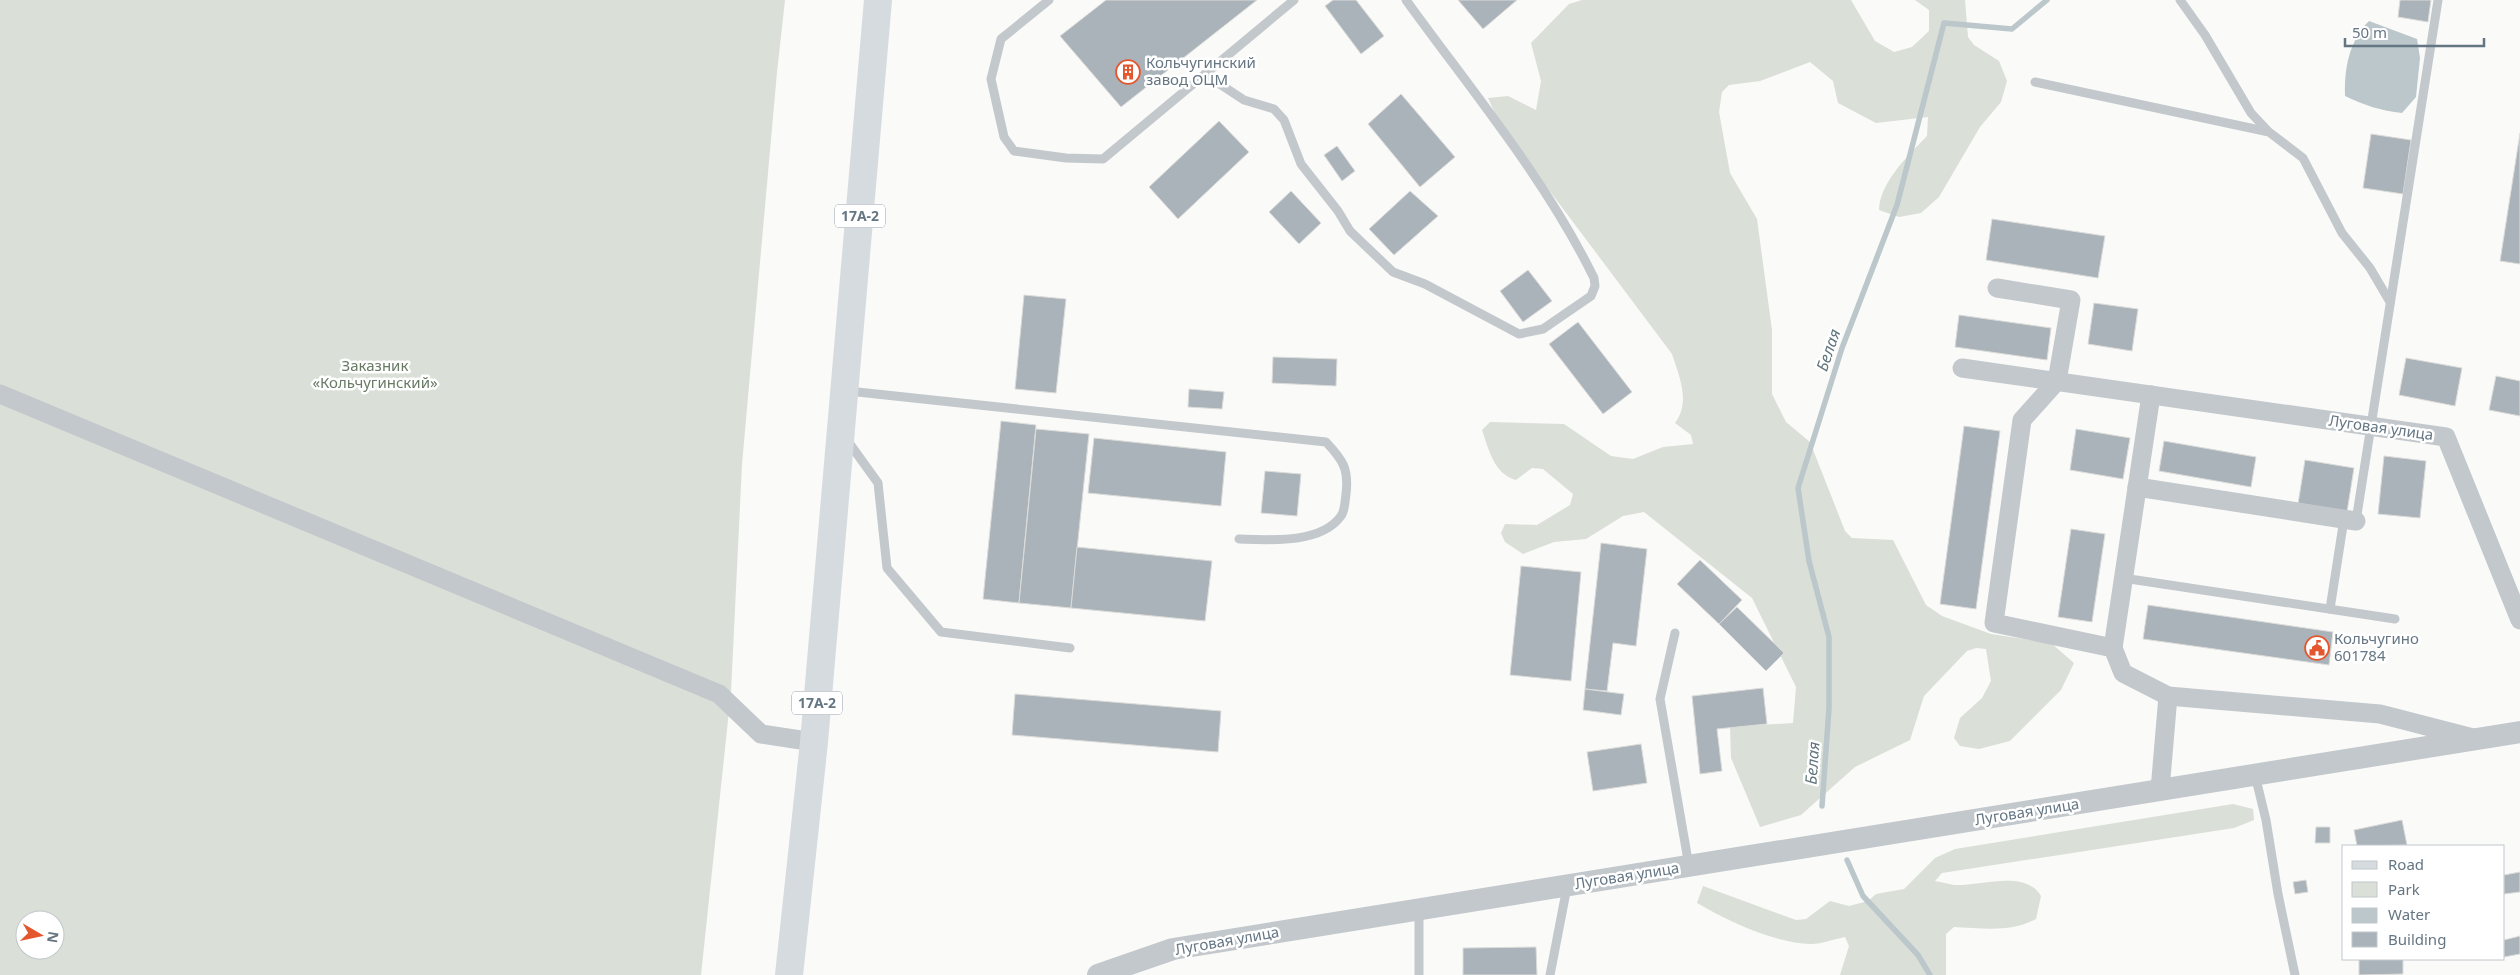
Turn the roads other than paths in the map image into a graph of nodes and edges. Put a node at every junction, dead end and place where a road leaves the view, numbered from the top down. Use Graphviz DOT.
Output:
graph roads {
  1 [pos="878,0"];
  2 [pos="1049,0"];
  3 [pos="1294,0"];
  4 [pos="1406,0"];
  5 [pos="2180,0"];
  6 [pos="2438,0"];
  7 [pos="1206,75"];
  8 [pos="2035,82"];
  9 [pos="2269,132"];
  10 [pos="1996,288"];
  11 [pos="2390,302"];
  12 [pos="1962,368"];
  13 [pos="2056,381"];
  14 [pos="845,391"];
  15 [pos="0,394"];
  16 [pos="2151,395"];
  17 [pos="2371,426"];
  18 [pos="841,432"];
  19 [pos="2137,487"];
  20 [pos="2350,520"];
  21 [pos="1239,539"];
  22 [pos="2123,578"];
  23 [pos="2330,609"];
  24 [pos="2395,619"];
  25 [pos="2520,620"];
  26 [pos="1675,633"];
  27 [pos="1070,648"];
  28 [pos="2112,648"];
  29 [pos="2168,696"];
  30 [pos="2520,732"];
  31 [pos="2476,739"];
  32 [pos="814,742"];
  33 [pos="2255,775"];
  34 [pos="2160,790"];
  35 [pos="1689,866"];
  36 [pos="1568,886"];
  37 [pos="1419,910"];
  38 [pos="789,975"];
  39 [pos="1098,975"];
  40 [pos="1419,975"];
  41 [pos="1550,975"];
  42 [pos="2295,975"];
  1 -- 14 [label="main road, 17А-2"];
  2 -- 7 [label="lane"];
  3 -- 7 [label="lane"];
  4 -- 7 [label="lane"];
  5 -- 9 [label="lane"];
  6 -- 11 [label="lane"];
  8 -- 9 [label="lane"];
  9 -- 11 [label="lane"];
  10 -- 13 [label="street"];
  11 -- 17 [label="lane"];
  12 -- 13 [label="street, Луговая улица"];
  13 -- 16 [label="street, Луговая улица"];
  13 -- 28 [label="street"];
  14 -- 18 [label="main road, 17А-2"];
  14 -- 21 [label="lane"];
  15 -- 32 [label="street"];
  16 -- 17 [label="street, Луговая улица"];
  16 -- 19 [label="street"];
  17 -- 20 [label="lane"];
  17 -- 25 [label="street, Луговая улица"];
  18 -- 27 [label="lane"];
  18 -- 32 [label="main road, 17А-2"];
  19 -- 20 [label="street"];
  19 -- 22 [label="street"];
  20 -- 23 [label="lane"];
  22 -- 23 [label="lane"];
  22 -- 28 [label="street"];
  23 -- 24 [label="lane"];
  26 -- 35 [label="lane"];
  28 -- 29 [label="street, Луговая улица"];
  29 -- 31 [label="street, Луговая улица"];
  29 -- 34 [label="street"];
  30 -- 31 [label="street, Луговая улица"];
  31 -- 33 [label="street, Луговая улица"];
  32 -- 38 [label="main road, 17А-2"];
  33 -- 34 [label="street, Луговая улица"];
  33 -- 42 [label="lane"];
  34 -- 35 [label="street, Луговая улица"];
  35 -- 36 [label="street, Луговая улица"];
  36 -- 37 [label="street, Луговая улица"];
  36 -- 41 [label="lane"];
  37 -- 39 [label="street, Луговая улица"];
  37 -- 40 [label="lane"];
}
